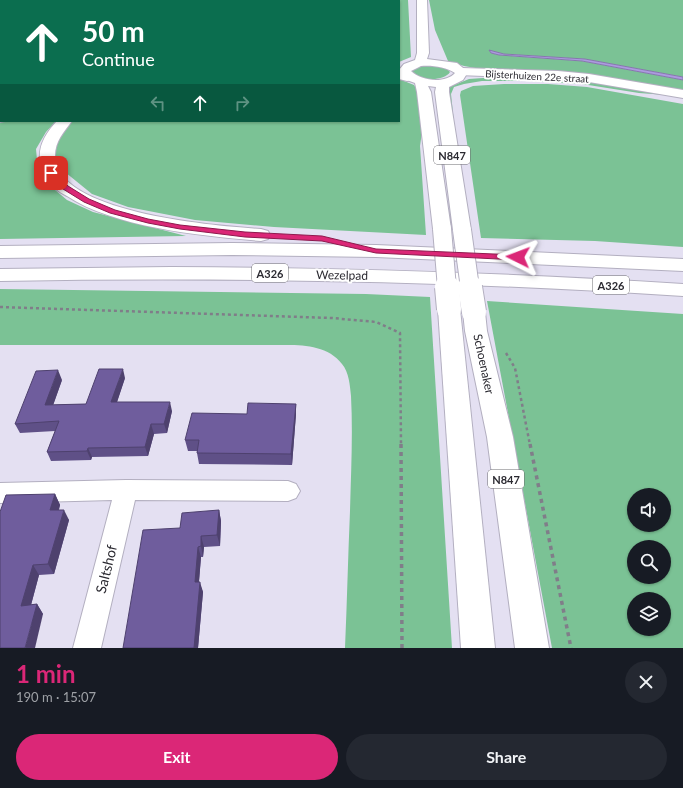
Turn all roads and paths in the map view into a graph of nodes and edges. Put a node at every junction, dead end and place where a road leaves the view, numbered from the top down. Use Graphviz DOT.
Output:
graph roads {
  1 [pos="423,5"];
  2 [pos="433,34"];
  3 [pos="420,63"];
  4 [pos="462,72"];
  5 [pos="406,74"];
  6 [pos="448,82"];
  7 [pos="683,94"];
  8 [pos="64,122"];
  9 [pos="376,251"];
  10 [pos="0,252"];
  11 [pos="683,266"];
  12 [pos="0,275"];
  13 [pos="539,281"];
  14 [pos="683,290"];
  15 [pos="683,304"];
  16 [pos="0,307"];
  17 [pos="461,310"];
  18 [pos="504,351"];
  19 [pos="126,490"];
  20 [pos="288,490"];
  21 [pos="0,493"];
  22 [pos="87,648"];
  23 [pos="402,648"];
  24 [pos="478,648"];
  25 [pos="532,648"];
  26 [pos="571,648"];
  1 -- 2 [label="main road"];
  1 -- 3 [label="main road"];
  3 -- 4 [label="main road"];
  3 -- 5 [label="main road"];
  4 -- 6 [label="main road"];
  4 -- 7 [label="main road, Bijsterhuizen 22e straat"];
  5 -- 6 [label="main road"];
  5 -- 17 [label="main road, Schoenaker / N847, bridge"];
  6 -- 17 [label="main road, Schoenaker / N847, bridge"];
  8 -- 9 [label="main road, A326"];
  9 -- 10 [label="main road, Wezelpad / A326"];
  9 -- 11 [label="main road, Wezelpad / A326"];
  12 -- 13 [label="main road, Wezelpad / A326"];
  13 -- 14 [label="main road, Wezelpad / A326"];
  13 -- 15 [label="main road, A326"];
  16 -- 23 [label="path"];
  17 -- 24 [label="main road, Schoenaker / N847"];
  17 -- 25 [label="main road, Schoenaker / N847"];
  18 -- 26 [label="path, Schoenaker"];
  19 -- 20 [label="street"];
  19 -- 21 [label="street"];
  19 -- 22 [label="street, Saltshof"];
}
